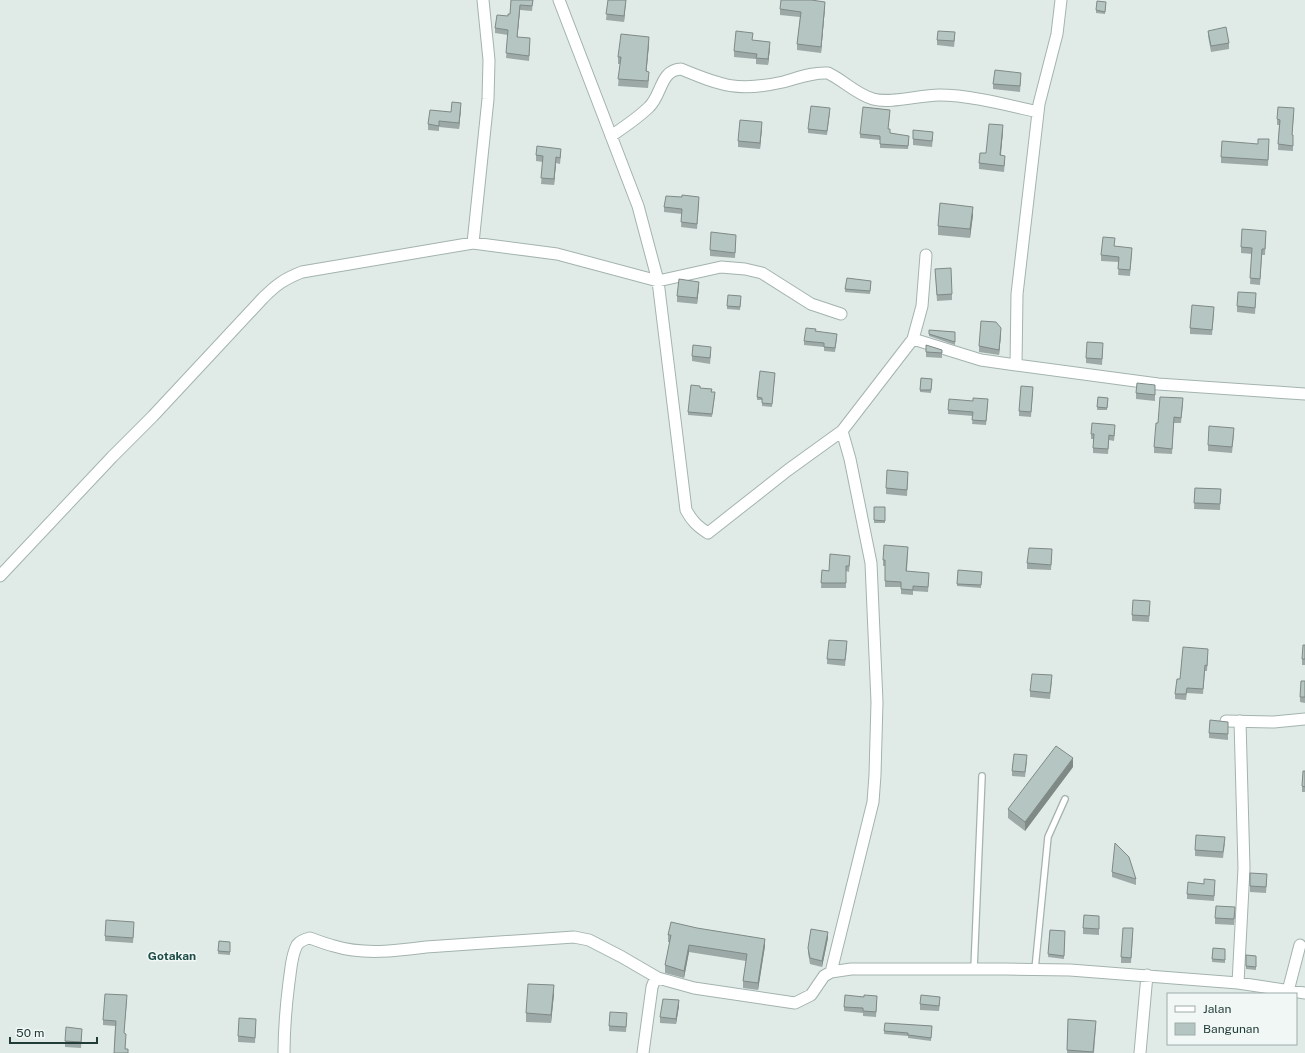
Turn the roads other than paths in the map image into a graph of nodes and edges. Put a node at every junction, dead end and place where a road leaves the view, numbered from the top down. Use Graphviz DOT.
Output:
graph roads {
  1 [pos="483,0"];
  2 [pos="559,0"];
  3 [pos="1061,0"];
  4 [pos="1038,112"];
  5 [pos="611,136"];
  6 [pos="473,243"];
  7 [pos="926,255"];
  8 [pos="658,280"];
  9 [pos="841,314"];
  10 [pos="913,339"];
  11 [pos="1016,365"];
  12 [pos="1305,394"];
  13 [pos="842,431"];
  14 [pos="0,576"];
  15 [pos="1305,719"];
  16 [pos="1226,720"];
  17 [pos="1240,721"];
  18 [pos="982,776"];
  19 [pos="1065,799"];
  20 [pos="1300,945"];
  21 [pos="974,969"];
  22 [pos="1035,970"];
  23 [pos="831,972"];
  24 [pos="1147,975"];
  25 [pos="658,978"];
  26 [pos="1238,983"];
  27 [pos="1288,991"];
  28 [pos="1305,993"];
  29 [pos="284,1053"];
  30 [pos="644,1053"];
  31 [pos="1140,1053"];
  1 -- 6 [label="street"];
  2 -- 5 [label="street"];
  3 -- 4 [label="street"];
  4 -- 5 [label="street"];
  4 -- 11 [label="street"];
  5 -- 8 [label="street"];
  6 -- 8 [label="street"];
  6 -- 14 [label="street"];
  7 -- 10 [label="street"];
  8 -- 9 [label="street"];
  8 -- 13 [label="street"];
  10 -- 11 [label="street"];
  10 -- 13 [label="street"];
  11 -- 12 [label="street"];
  13 -- 23 [label="street"];
  15 -- 17 [label="street"];
  16 -- 17 [label="street"];
  17 -- 26 [label="street"];
  18 -- 21 [label="lane"];
  19 -- 22 [label="lane"];
  20 -- 27 [label="street"];
  21 -- 22 [label="street"];
  21 -- 23 [label="street"];
  22 -- 24 [label="street"];
  23 -- 25 [label="street"];
  24 -- 26 [label="street"];
  24 -- 31 [label="street"];
  25 -- 29 [label="street"];
  25 -- 30 [label="street"];
  26 -- 27 [label="street"];
  27 -- 28 [label="street"];
}
